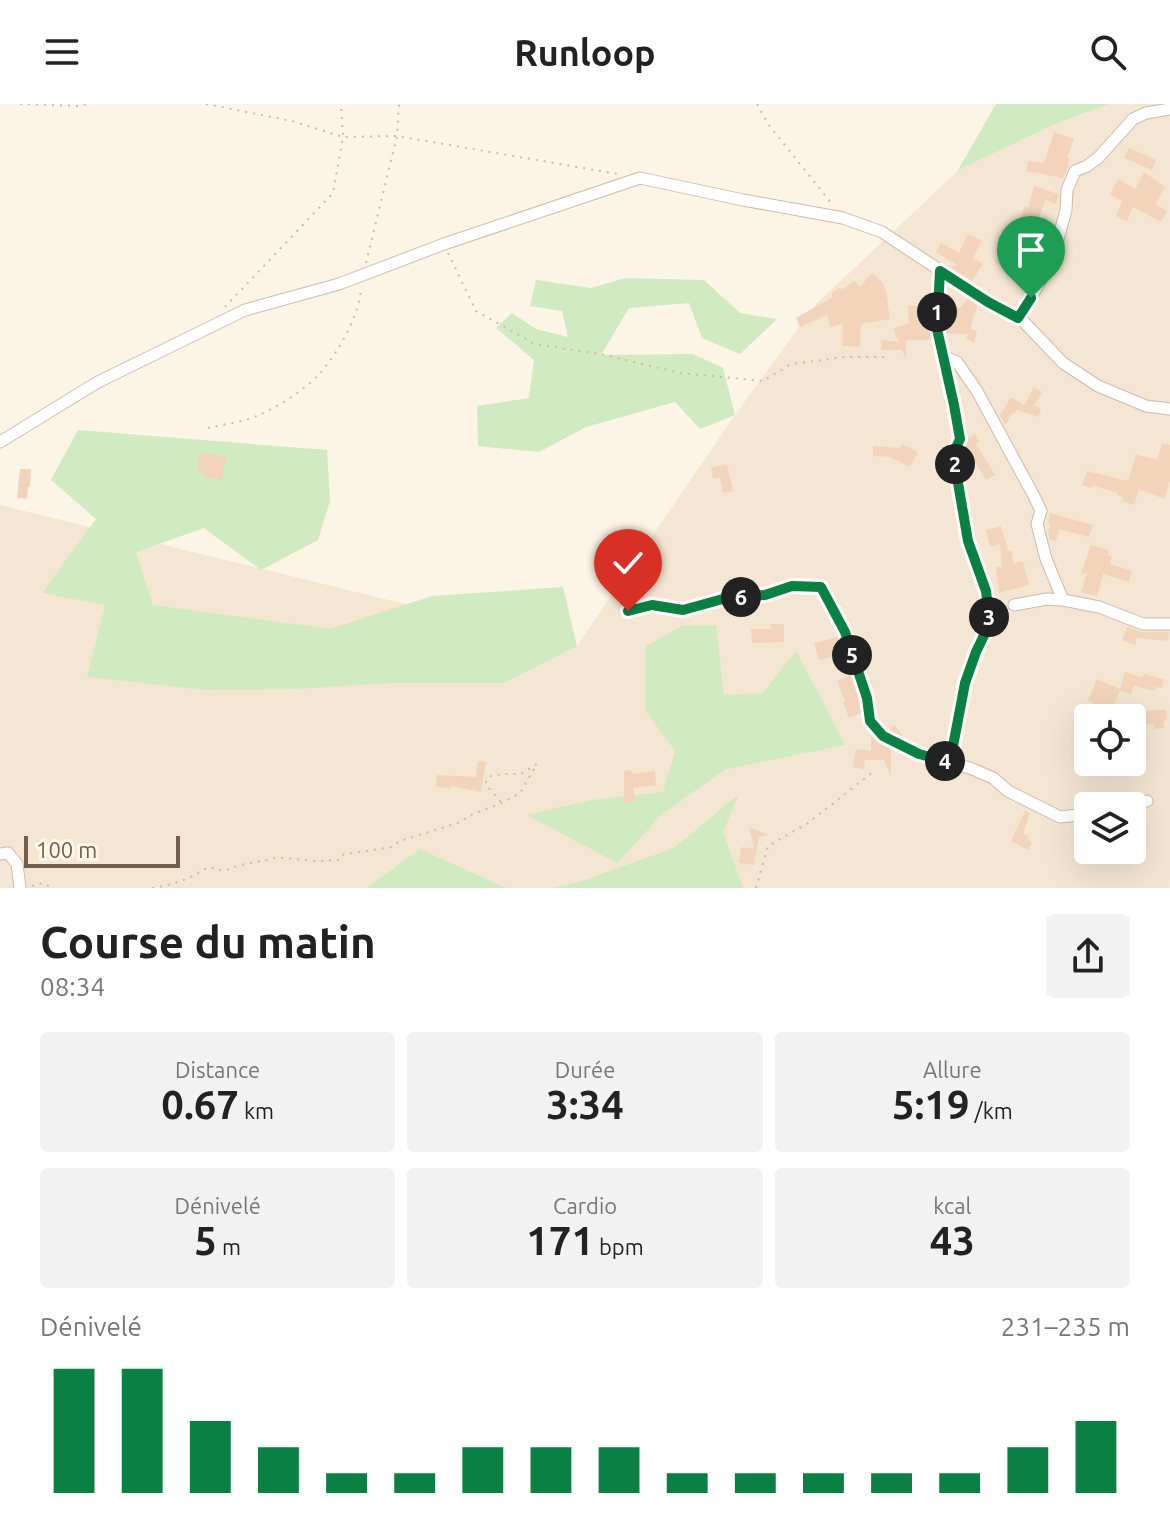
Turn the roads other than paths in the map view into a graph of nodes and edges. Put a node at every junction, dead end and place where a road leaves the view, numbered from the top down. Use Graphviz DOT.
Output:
graph roads {
  1 [pos="1170,109"];
  2 [pos="940,271"];
  3 [pos="1018,318"];
  4 [pos="944,357"];
  5 [pos="1170,409"];
  6 [pos="0,442"];
  7 [pos="1063,600"];
  8 [pos="1014,605"];
  9 [pos="1170,624"];
  10 [pos="919,754"];
  11 [pos="950,762"];
  12 [pos="1074,816"];
  13 [pos="0,854"];
  14 [pos="20,888"];
  1 -- 3 [label="street"];
  2 -- 3 [label="street"];
  2 -- 4 [label="street"];
  2 -- 6 [label="street"];
  3 -- 5 [label="street"];
  4 -- 7 [label="street"];
  4 -- 11 [label="street"];
  7 -- 8 [label="street"];
  7 -- 9 [label="street"];
  10 -- 11 [label="street"];
  11 -- 12 [label="street"];
  13 -- 14 [label="street"];
}
